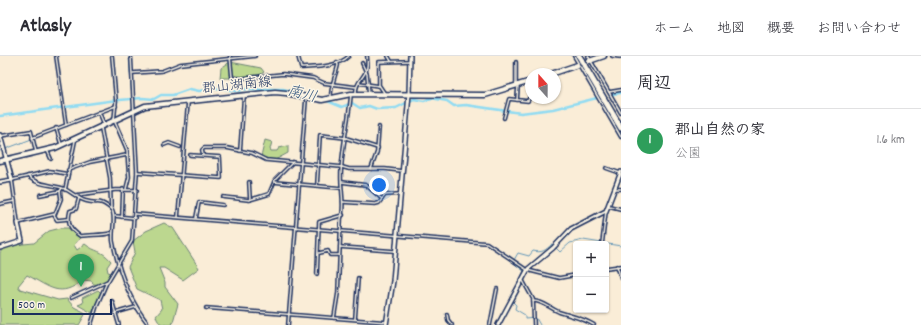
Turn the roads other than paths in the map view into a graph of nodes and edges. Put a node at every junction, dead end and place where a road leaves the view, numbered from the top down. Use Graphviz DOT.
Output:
graph roads {
  1 [pos="56,56"];
  2 [pos="112,56"];
  3 [pos="131,56"];
  4 [pos="255,56"];
  5 [pos="298,56"];
  6 [pos="349,56"];
  7 [pos="367,56"];
  8 [pos="388,56"];
  9 [pos="410,56"];
  10 [pos="574,56"];
  11 [pos="588,56"];
  12 [pos="604,56"];
  13 [pos="612,56"];
  14 [pos="230,57"];
  15 [pos="621,57"];
  16 [pos="391,61"];
  17 [pos="410,61"];
  18 [pos="583,61"];
  19 [pos="337,62"];
  20 [pos="516,62"];
  21 [pos="362,63"];
  22 [pos="561,70"];
  23 [pos="132,73"];
  24 [pos="366,73"];
  25 [pos="359,83"];
  26 [pos="525,83"];
  27 [pos="334,84"];
  28 [pos="368,84"];
  29 [pos="380,86"];
  30 [pos="517,86"];
  31 [pos="356,87"];
  32 [pos="621,90"];
  33 [pos="609,92"];
  34 [pos="354,94"];
  35 [pos="369,94"];
  36 [pos="385,94"];
  37 [pos="409,94"];
  38 [pos="244,95"];
  39 [pos="306,97"];
  40 [pos="331,98"];
  41 [pos="517,100"];
  42 [pos="525,101"];
  43 [pos="188,102"];
  44 [pos="621,104"];
  45 [pos="116,106"];
  46 [pos="617,106"];
  47 [pos="134,110"];
  48 [pos="99,112"];
  49 [pos="621,113"];
  50 [pos="504,118"];
  51 [pos="114,120"];
  52 [pos="621,123"];
  53 [pos="102,125"];
  54 [pos="66,126"];
  55 [pos="379,127"];
  56 [pos="56,128"];
  57 [pos="621,128"];
  58 [pos="0,135"];
  59 [pos="621,137"];
  60 [pos="32,138"];
  61 [pos="76,138"];
  62 [pos="346,138"];
  63 [pos="62,145"];
  64 [pos="164,145"];
  65 [pos="180,147"];
  66 [pos="378,148"];
  67 [pos="47,150"];
  68 [pos="240,151"];
  69 [pos="36,153"];
  70 [pos="190,155"];
  71 [pos="203,155"];
  72 [pos="127,156"];
  73 [pos="51,159"];
  74 [pos="107,159"];
  75 [pos="8,160"];
  76 [pos="0,161"];
  77 [pos="293,162"];
  78 [pos="301,163"];
  79 [pos="318,164"];
  80 [pos="342,167"];
  81 [pos="606,168"];
  82 [pos="372,169"];
  83 [pos="68,170"];
  84 [pos="138,172"];
  85 [pos="402,172"];
  86 [pos="621,173"];
  87 [pos="68,174"];
  88 [pos="28,176"];
  89 [pos="182,176"];
  90 [pos="12,180"];
  91 [pos="0,182"];
  92 [pos="249,182"];
  93 [pos="274,182"];
  94 [pos="342,182"];
  95 [pos="299,184"];
  96 [pos="317,185"];
  97 [pos="62,188"];
  98 [pos="341,188"];
  99 [pos="123,189"];
  100 [pos="126,189"];
  101 [pos="614,189"];
  102 [pos="621,189"];
  103 [pos="65,190"];
  104 [pos="110,190"];
  105 [pos="137,190"];
  106 [pos="60,191"];
  107 [pos="76,194"];
  108 [pos="400,194"];
  109 [pos="40,195"];
  110 [pos="223,197"];
  111 [pos="79,198"];
  112 [pos="382,199"];
  113 [pos="250,200"];
  114 [pos="15,201"];
  115 [pos="343,202"];
  116 [pos="0,204"];
  117 [pos="223,205"];
  118 [pos="609,206"];
  119 [pos="111,209"];
  120 [pos="621,209"];
  121 [pos="606,211"];
  122 [pos="135,214"];
  123 [pos="54,215"];
  124 [pos="343,215"];
  125 [pos="114,216"];
  126 [pos="122,217"];
  127 [pos="135,218"];
  128 [pos="178,218"];
  129 [pos="196,218"];
  130 [pos="68,219"];
  131 [pos="18,222"];
  132 [pos="296,228"];
  133 [pos="319,230"];
  134 [pos="341,231"];
  135 [pos="111,233"];
  136 [pos="397,236"];
  137 [pos="602,241"];
  138 [pos="340,247"];
  139 [pos="0,248"];
  140 [pos="396,251"];
  141 [pos="319,253"];
  142 [pos="339,255"];
  143 [pos="117,265"];
  144 [pos="616,266"];
  145 [pos="621,266"];
  146 [pos="609,267"];
  147 [pos="527,270"];
  148 [pos="317,274"];
  149 [pos="573,276"];
  150 [pos="358,278"];
  151 [pos="621,278"];
  152 [pos="522,279"];
  153 [pos="107,282"];
  154 [pos="497,289"];
  155 [pos="71,298"];
  156 [pos="112,301"];
  157 [pos="533,301"];
  158 [pos="136,307"];
  159 [pos="206,308"];
  160 [pos="115,313"];
  161 [pos="289,314"];
  162 [pos="447,314"];
  163 [pos="334,318"];
  164 [pos="355,320"];
  165 [pos="386,324"];
  166 [pos="91,325"];
  167 [pos="119,325"];
  168 [pos="149,325"];
  169 [pos="288,325"];
  170 [pos="452,325"];
  171 [pos="490,325"];
  172 [pos="498,325"];
  173 [pos="534,325"];
  174 [pos="594,325"];
  1 -- 54 [label="street"];
  2 -- 45 [label="street"];
  3 -- 23 [label="street"];
  4 -- 14 [label="street"];
  5 -- 19 [label="street"];
  6 -- 19 [label="street"];
  7 -- 24 [label="street"];
  8 -- 16 [label="street"];
  9 -- 17 [label="street"];
  10 -- 18 [label="street"];
  11 -- 18 [label="street"];
  12 -- 18 [label="main road"];
  13 -- 15 [label="street"];
  14 -- 23 [label="street"];
  14 -- 27 [label="street"];
  16 -- 17 [label="street"];
  16 -- 29 [label="street"];
  17 -- 37 [label="street"];
  18 -- 22 [label="main road"];
  18 -- 33 [label="street"];
  18 -- 52 [label="highway"];
  18 -- 57 [label="highway"];
  18 -- 59 [label="street"];
  19 -- 27 [label="street"];
  20 -- 30 [label="street"];
  21 -- 24 [label="street"];
  23 -- 47 [label="street"];
  24 -- 25 [label="street"];
  24 -- 28 [label="street"];
  25 -- 28 [label="street"];
  25 -- 31 [label="street"];
  26 -- 30 [label="main road, 郡山湖南線"];
  27 -- 31 [label="street"];
  27 -- 40 [label="street"];
  28 -- 29 [label="street"];
  28 -- 35 [label="street"];
  29 -- 36 [label="street"];
  30 -- 37 [label="main road, 郡山湖南線"];
  30 -- 41 [label="street"];
  31 -- 34 [label="street"];
  32 -- 33 [label="street"];
  33 -- 46 [label="street"];
  34 -- 35 [label="main road, 郡山湖南線"];
  34 -- 40 [label="main road, 郡山湖南線"];
  34 -- 62 [label="street"];
  35 -- 36 [label="main road, 郡山湖南線"];
  36 -- 37 [label="main road, 郡山湖南線"];
  37 -- 85 [label="street"];
  38 -- 39 [label="main road, 郡山湖南線"];
  38 -- 43 [label="main road, 郡山湖南線"];
  38 -- 68 [label="street"];
  39 -- 40 [label="main road, 郡山湖南線"];
  39 -- 78 [label="street"];
  41 -- 42 [label="street"];
  41 -- 50 [label="street"];
  43 -- 47 [label="main road, 郡山湖南線"];
  43 -- 89 [label="street"];
  44 -- 46 [label="street"];
  45 -- 48 [label="street"];
  45 -- 51 [label="street"];
  46 -- 49 [label="street"];
  47 -- 51 [label="main road, 郡山湖南線"];
  47 -- 84 [label="street"];
  48 -- 53 [label="street"];
  48 -- 54 [label="street"];
  51 -- 53 [label="main road, 郡山湖南線"];
  51 -- 72 [label="street"];
  53 -- 61 [label="main road, 郡山湖南線"];
  53 -- 74 [label="street"];
  54 -- 56 [label="street"];
  55 -- 66 [label="street"];
  56 -- 60 [label="street"];
  56 -- 63 [label="street"];
  58 -- 60 [label="street"];
  58 -- 75 [label="street"];
  60 -- 69 [label="street"];
  61 -- 63 [label="main road, 郡山湖南線"];
  61 -- 83 [label="street"];
  62 -- 66 [label="street"];
  62 -- 79 [label="street"];
  62 -- 80 [label="street"];
  63 -- 67 [label="main road, 郡山湖南線"];
  64 -- 65 [label="street"];
  66 -- 82 [label="street"];
  67 -- 69 [label="main road, 郡山湖南線"];
  67 -- 73 [label="street"];
  68 -- 71 [label="street"];
  68 -- 77 [label="street"];
  69 -- 75 [label="main road, 郡山湖南線"];
  70 -- 71 [label="street"];
  71 -- 89 [label="street"];
  72 -- 74 [label="street"];
  72 -- 100 [label="street"];
  74 -- 83 [label="street"];
  74 -- 104 [label="street"];
  75 -- 76 [label="main road, 郡山湖南線"];
  75 -- 90 [label="street"];
  77 -- 78 [label="street"];
  77 -- 93 [label="street"];
  78 -- 79 [label="street"];
  78 -- 95 [label="street"];
  79 -- 80 [label="street"];
  79 -- 96 [label="street"];
  80 -- 82 [label="street"];
  80 -- 94 [label="street"];
  81 -- 86 [label="street"];
  82 -- 85 [label="street"];
  83 -- 87 [label="street"];
  84 -- 89 [label="street"];
  84 -- 105 [label="street"];
  85 -- 108 [label="street"];
  86 -- 101 [label="street"];
  87 -- 88 [label="street"];
  87 -- 103 [label="street"];
  88 -- 90 [label="street"];
  88 -- 97 [label="street"];
  89 -- 128 [label="street"];
  90 -- 91 [label="street"];
  90 -- 114 [label="street"];
  92 -- 113 [label="street"];
  93 -- 95 [label="street"];
  93 -- 113 [label="street"];
  94 -- 98 [label="street"];
  94 -- 112 [label="street"];
  95 -- 96 [label="street"];
  95 -- 132 [label="street"];
  96 -- 98 [label="street"];
  97 -- 103 [label="street"];
  97 -- 106 [label="street"];
  98 -- 115 [label="street"];
  99 -- 100 [label="street"];
  99 -- 104 [label="street"];
  99 -- 126 [label="street"];
  100 -- 105 [label="street"];
  101 -- 102 [label="street"];
  101 -- 118 [label="street"];
  103 -- 107 [label="street"];
  104 -- 107 [label="street"];
  104 -- 119 [label="street"];
  105 -- 122 [label="street"];
  106 -- 109 [label="street"];
  106 -- 123 [label="street"];
  107 -- 111 [label="street"];
  108 -- 112 [label="street"];
  108 -- 136 [label="street"];
  110 -- 113 [label="street"];
  111 -- 119 [label="street"];
  111 -- 130 [label="street"];
  112 -- 115 [label="street"];
  114 -- 116 [label="street"];
  114 -- 131 [label="street"];
  115 -- 124 [label="street"];
  117 -- 129 [label="street"];
  118 -- 120 [label="street"];
  118 -- 121 [label="street"];
  119 -- 125 [label="street"];
  121 -- 137 [label="street"];
  121 -- 147 [label="street"];
  122 -- 127 [label="street"];
  122 -- 128 [label="street"];
  123 -- 130 [label="street"];
  123 -- 131 [label="street"];
  124 -- 133 [label="street"];
  124 -- 134 [label="street"];
  125 -- 126 [label="street"];
  125 -- 135 [label="street"];
  126 -- 127 [label="street"];
  127 -- 143 [label="street"];
  128 -- 129 [label="street"];
  129 -- 132 [label="street"];
  130 -- 135 [label="street"];
  131 -- 139 [label="street"];
  132 -- 133 [label="street"];
  132 -- 161 [label="street"];
  133 -- 134 [label="street"];
  133 -- 141 [label="street"];
  134 -- 136 [label="street"];
  134 -- 138 [label="street"];
  135 -- 143 [label="street"];
  136 -- 140 [label="street"];
  136 -- 147 [label="street"];
  138 -- 140 [label="street"];
  138 -- 142 [label="street"];
  140 -- 165 [label="street"];
  141 -- 142 [label="street"];
  141 -- 148 [label="street"];
  142 -- 163 [label="street"];
  143 -- 153 [label="street"];
  143 -- 158 [label="street"];
  144 -- 145 [label="street"];
  144 -- 146 [label="street"];
  144 -- 151 [label="street"];
  147 -- 149 [label="street"];
  147 -- 152 [label="street"];
  150 -- 164 [label="street"];
  152 -- 157 [label="street"];
  152 -- 172 [label="street"];
  153 -- 155 [label="street"];
  153 -- 166 [label="street"];
  154 -- 171 [label="street"];
  156 -- 160 [label="street"];
  157 -- 173 [label="street"];
  157 -- 174 [label="street"];
  158 -- 160 [label="street"];
  158 -- 168 [label="street"];
  159 -- 161 [label="street"];
  160 -- 167 [label="street"];
  161 -- 163 [label="street"];
  161 -- 169 [label="street"];
  162 -- 170 [label="street"];
  163 -- 164 [label="street"];
  164 -- 165 [label="street"];
}
